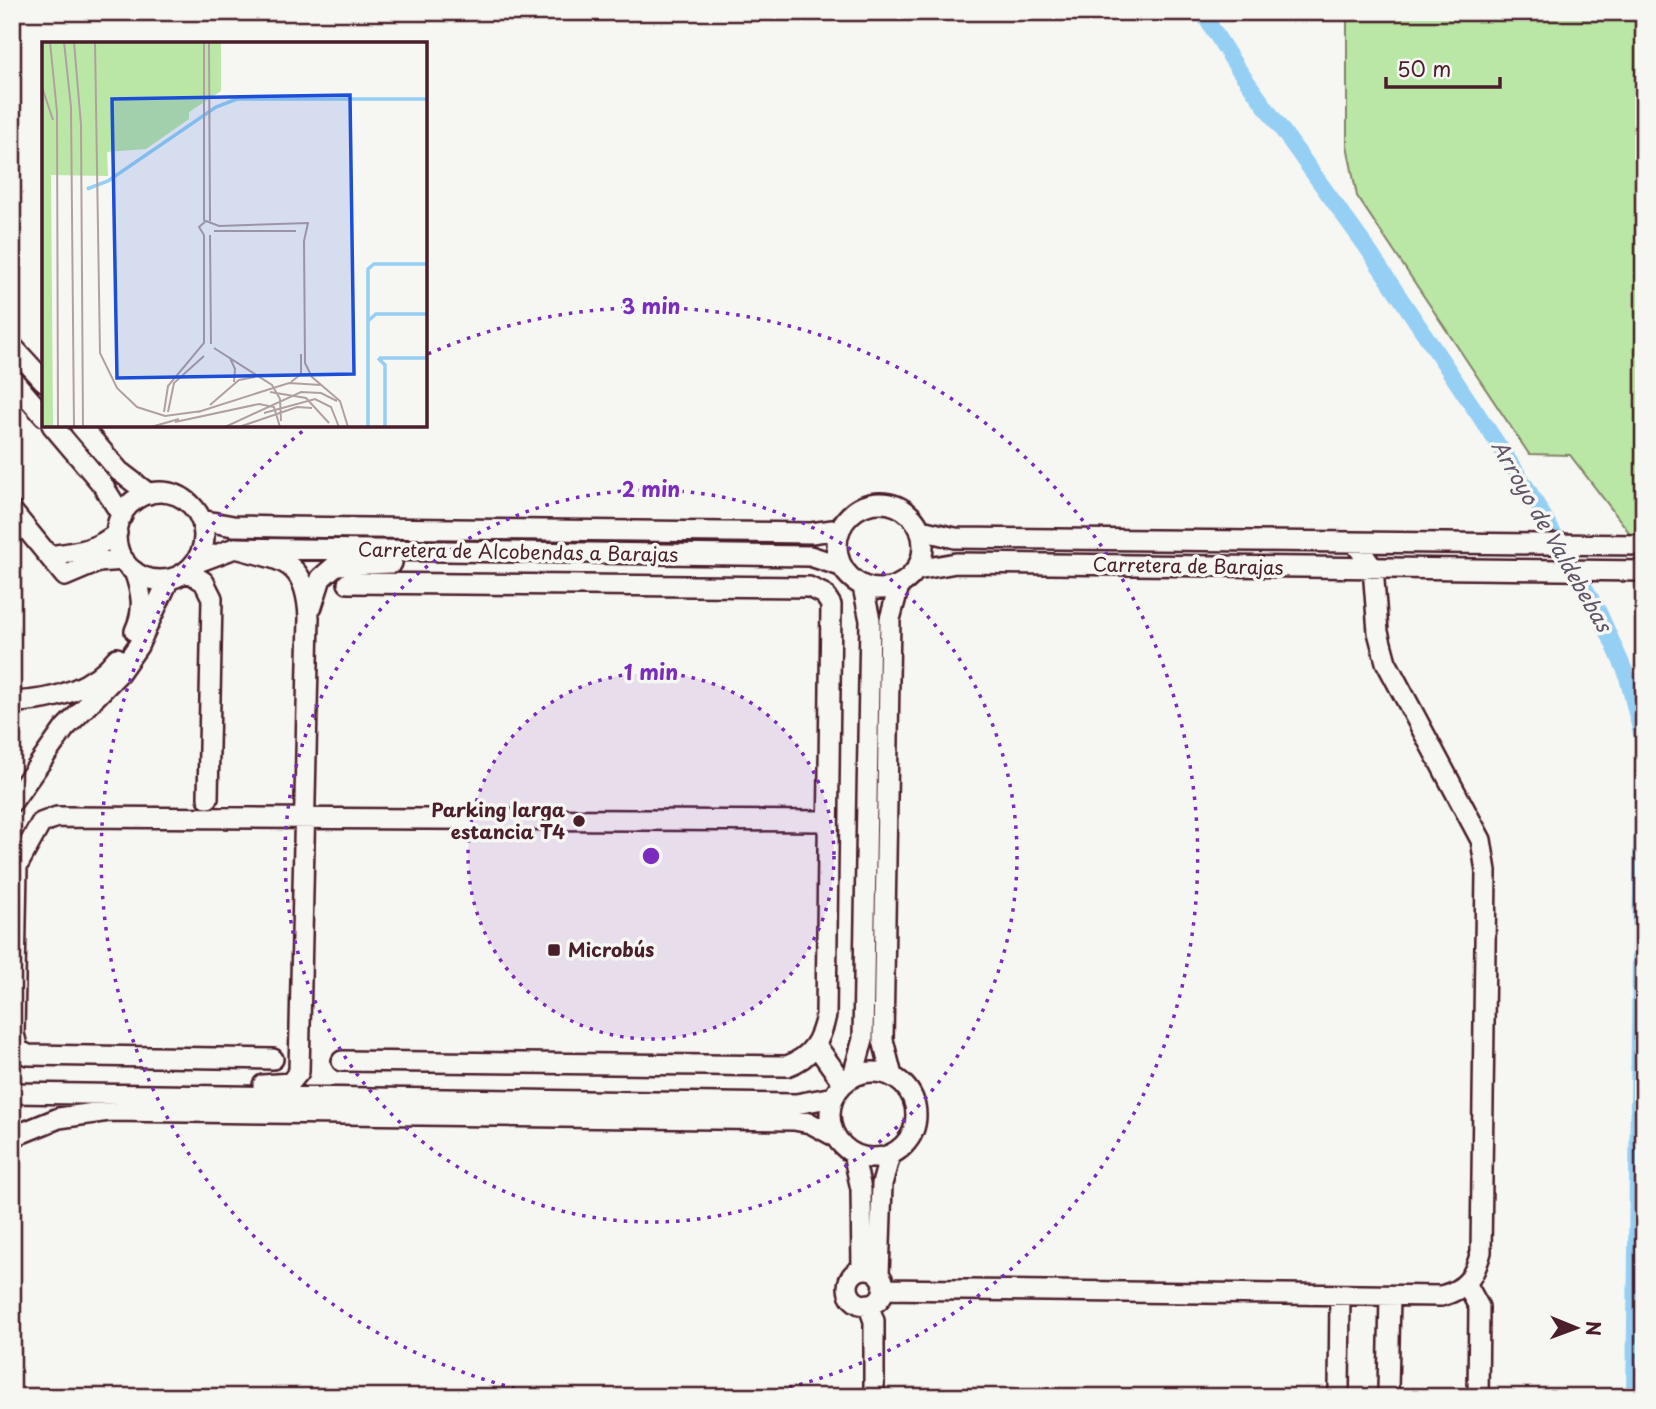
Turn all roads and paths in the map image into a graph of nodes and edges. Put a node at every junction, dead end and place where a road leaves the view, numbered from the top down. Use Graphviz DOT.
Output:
graph roads {
  1 [pos="12,346"];
  2 [pos="12,379"];
  3 [pos="42,380"];
  4 [pos="42,414"];
  5 [pos="54,427"];
  6 [pos="82,427"];
  7 [pos="149,494"];
  8 [pos="12,511"];
  9 [pos="201,520"];
  10 [pos="119,524"];
  11 [pos="840,529"];
  12 [pos="921,530"];
  13 [pos="1355,542"];
  14 [pos="1641,545"];
  15 [pos="235,548"];
  16 [pos="492,552"];
  17 [pos="49,556"];
  18 [pos="129,566"];
  19 [pos="841,566"];
  20 [pos="191,567"];
  21 [pos="1373,568"];
  22 [pos="917,570"];
  23 [pos="1644,570"];
  24 [pos="169,579"];
  25 [pos="348,583"];
  26 [pos="899,586"];
  27 [pos="863,587"];
  28 [pos="309,617"];
  29 [pos="12,702"];
  30 [pos="208,798"];
  31 [pos="12,802"];
  32 [pos="304,820"];
  33 [pos="828,821"];
  34 [pos="816,1045"];
  35 [pos="273,1059"];
  36 [pos="342,1061"];
  37 [pos="892,1076"];
  38 [pos="843,1085"];
  39 [pos="12,1093"];
  40 [pos="223,1096"];
  41 [pos="12,1137"];
  42 [pos="836,1137"];
  43 [pos="853,1153"];
  44 [pos="890,1155"];
  45 [pos="875,1278"];
  46 [pos="1467,1285"];
  47 [pos="1340,1295"];
  48 [pos="1390,1296"];
  49 [pos="868,1304"];
  50 [pos="1339,1390"];
  51 [pos="1388,1391"];
  52 [pos="874,1397"];
  53 [pos="1478,1397"];
  1 -- 3 [label="street"];
  2 -- 4 [label="street"];
  5 -- 10 [label="street"];
  6 -- 7 [label="street"];
  7 -- 9 [label="street"];
  7 -- 10 [label="street"];
  8 -- 17 [label="street"];
  9 -- 11 [label="street, Carretera de Alcobendas a Barajas"];
  9 -- 20 [label="street"];
  10 -- 17 [label="street"];
  10 -- 18 [label="street"];
  11 -- 12 [label="street"];
  11 -- 19 [label="street"];
  12 -- 13 [label="street, Carretera de Barajas"];
  12 -- 22 [label="street"];
  13 -- 14 [label="street, Carretera de Barajas"];
  13 -- 21 [label="street"];
  15 -- 16 [label="street, Carretera de Alcobendas a Barajas"];
  15 -- 20 [label="street, Carretera de Alcobendas a Barajas"];
  15 -- 28 [label="street"];
  16 -- 19 [label="street, Carretera de Alcobendas a Barajas"];
  16 -- 28 [label="street"];
  17 -- 18 [label="street"];
  18 -- 24 [label="street"];
  18 -- 29 [label="street"];
  19 -- 27 [label="street"];
  20 -- 24 [label="street"];
  20 -- 30 [label="street"];
  21 -- 22 [label="street, Carretera de Barajas"];
  21 -- 23 [label="street, Carretera de Barajas"];
  21 -- 46 [label="street"];
  22 -- 26 [label="street"];
  24 -- 31 [label="street"];
  25 -- 33 [label="street"];
  26 -- 27 [label="street"];
  26 -- 37 [label="street"];
  27 -- 38 [label="street"];
  28 -- 32 [label="street"];
  32 -- 33 [label="street"];
  32 -- 35 [label="street"];
  32 -- 40 [label="street"];
  33 -- 34 [label="street"];
  34 -- 36 [label="street"];
  34 -- 38 [label="street"];
  37 -- 38 [label="street"];
  37 -- 44 [label="street"];
  38 -- 40 [label="street"];
  38 -- 42 [label="street"];
  39 -- 40 [label="street"];
  41 -- 42 [label="street"];
  42 -- 43 [label="street"];
  43 -- 44 [label="street"];
  43 -- 45 [label="street"];
  44 -- 45 [label="street"];
  45 -- 47 [label="street"];
  45 -- 49 [label="street"];
  45 -- 49 [label="street"];
  46 -- 48 [label="street"];
  46 -- 53 [label="street"];
  47 -- 48 [label="street"];
  47 -- 50 [label="street"];
  48 -- 51 [label="street"];
  49 -- 52 [label="street"];
}
